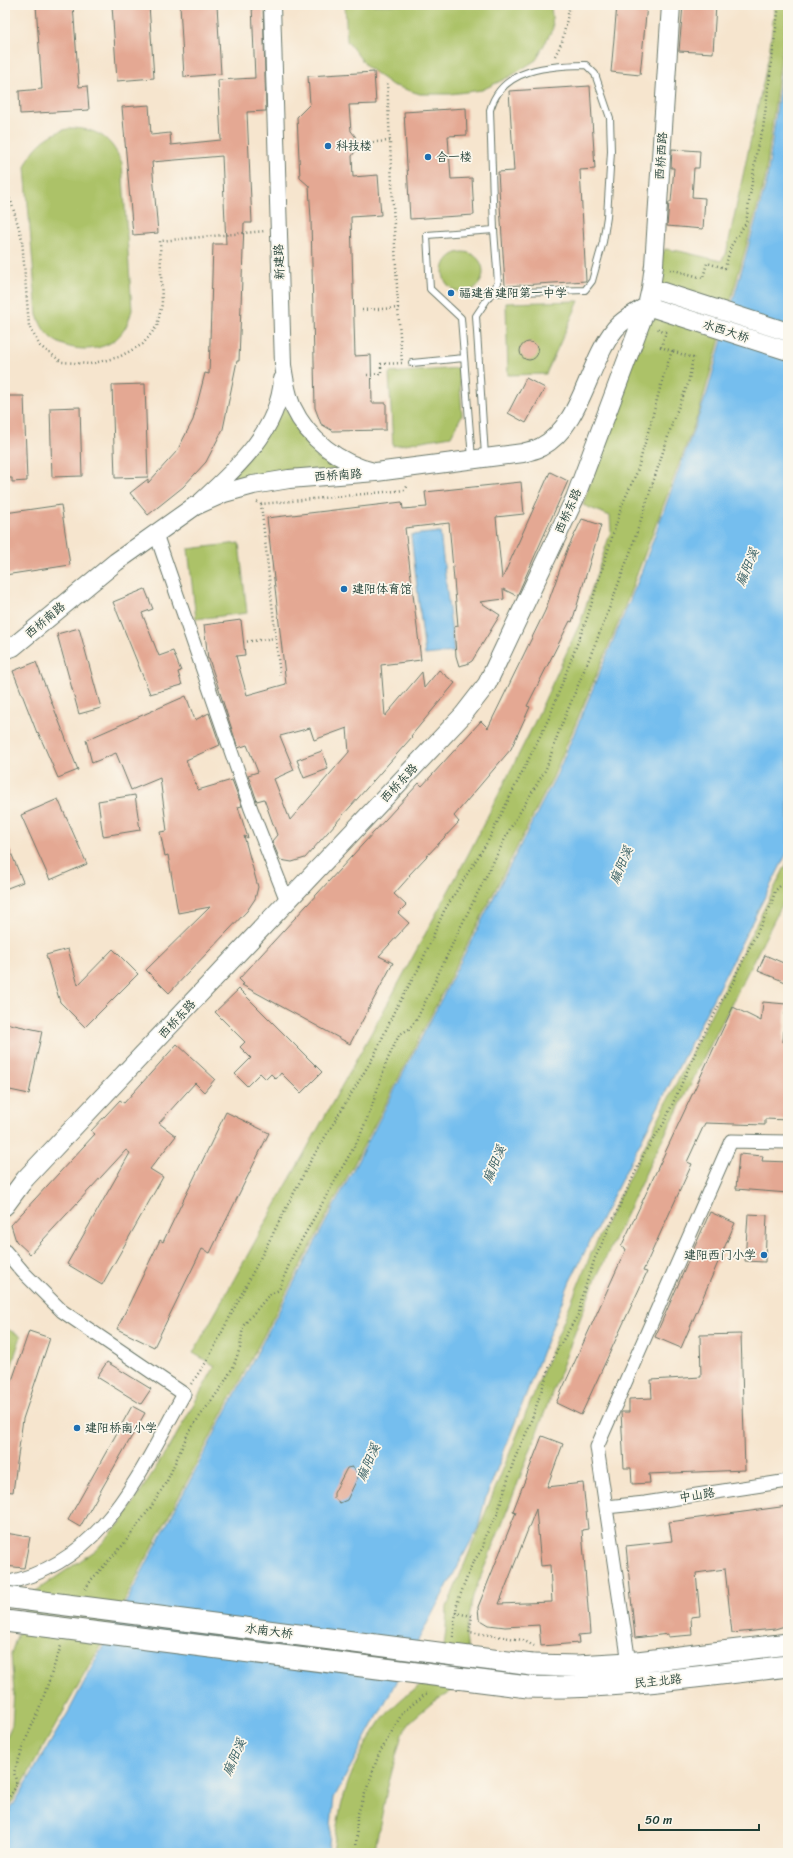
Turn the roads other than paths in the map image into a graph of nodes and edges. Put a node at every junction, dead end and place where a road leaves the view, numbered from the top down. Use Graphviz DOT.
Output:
graph roads {
  1 [pos="272,5"];
  2 [pos="671,5"];
  3 [pos="494,230"];
  4 [pos="651,288"];
  5 [pos="491,293"];
  6 [pos="647,306"];
  7 [pos="788,332"];
  8 [pos="788,350"];
  9 [pos="464,358"];
  10 [pos="412,363"];
  11 [pos="283,365"];
  12 [pos="479,458"];
  13 [pos="376,472"];
  14 [pos="195,506"];
  15 [pos="156,534"];
  16 [pos="5,650"];
  17 [pos="287,901"];
  18 [pos="788,1142"];
  19 [pos="5,1206"];
  20 [pos="5,1251"];
  21 [pos="788,1481"];
  22 [pos="606,1506"];
  23 [pos="5,1583"];
  24 [pos="5,1597"];
  25 [pos="5,1621"];
  26 [pos="788,1644"];
  27 [pos="628,1663"];
  28 [pos="532,1665"];
  29 [pos="788,1666"];
  30 [pos="528,1687"];
  1 -- 11 [label="street, 新建路"];
  2 -- 4 [label="main road, 西桥西路"];
  3 -- 5 [label="lane"];
  3 -- 5 [label="lane"];
  3 -- 9 [label="lane"];
  4 -- 6 [label="main road, 西桥西路"];
  4 -- 7 [label="main road"];
  5 -- 12 [label="lane"];
  6 -- 8 [label="main road, 水西大桥"];
  6 -- 12 [label="main road, 西桥南路"];
  6 -- 17 [label="main road, 西桥东路"];
  9 -- 10 [label="lane"];
  9 -- 12 [label="lane"];
  11 -- 13 [label="street, 新建路"];
  11 -- 14 [label="street"];
  12 -- 13 [label="main road, 西桥南路"];
  13 -- 14 [label="main road, 西桥南路"];
  14 -- 15 [label="main road, 西桥南路"];
  15 -- 16 [label="main road, 西桥南路"];
  15 -- 17 [label="street"];
  17 -- 19 [label="main road, 西桥东路"];
  18 -- 22 [label="street"];
  20 -- 23 [label="street"];
  21 -- 22 [label="street, 中山路"];
  22 -- 27 [label="street"];
  24 -- 28 [label="highway, 水南大桥, bridge"];
  25 -- 30 [label="highway, 水南大桥, bridge"];
  26 -- 27 [label="highway, 民主北路"];
  27 -- 28 [label="highway, 民主北路"];
  29 -- 30 [label="highway, 民主北路"];
}
